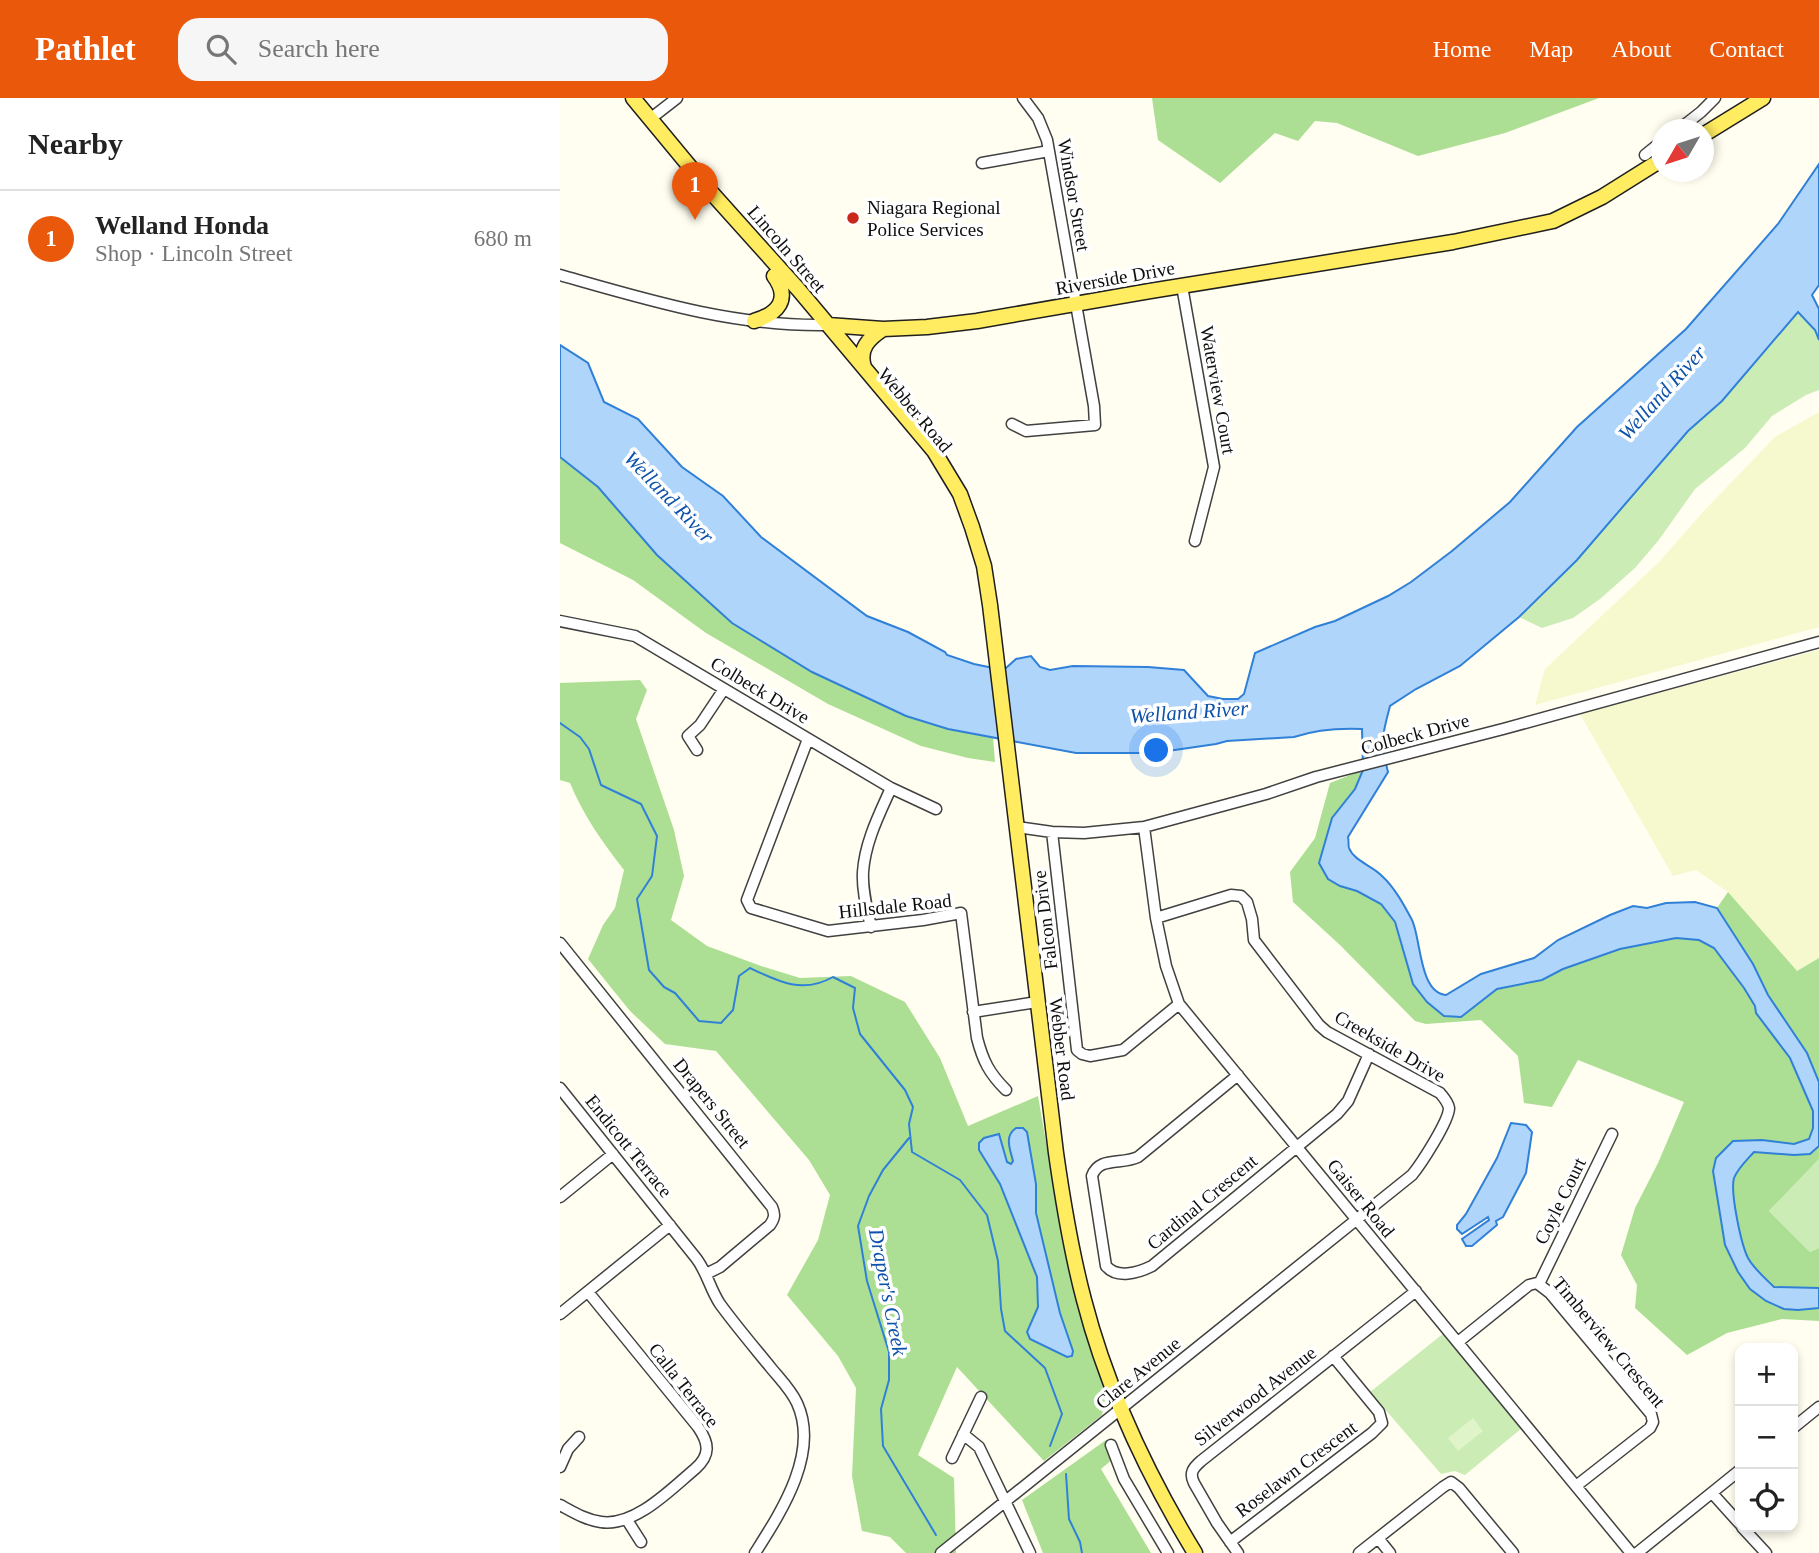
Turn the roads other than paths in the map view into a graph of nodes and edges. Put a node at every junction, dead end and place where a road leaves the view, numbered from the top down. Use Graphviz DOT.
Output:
graph roads {
  1 [pos="633,98"];
  2 [pos="677,98"];
  3 [pos="1023,98"];
  4 [pos="1715,98"];
  5 [pos="1762,98"];
  6 [pos="650,119"];
  7 [pos="1692,119"];
  8 [pos="1714,128"];
  9 [pos="1651,150"];
  10 [pos="1049,151"];
  11 [pos="1645,155"];
  12 [pos="982,163"];
  13 [pos="1651,166"];
  14 [pos="716,199"];
  15 [pos="560,275"];
  16 [pos="774,276"];
  17 [pos="1182,286"];
  18 [pos="1075,304"];
  19 [pos="754,321"];
  20 [pos="823,325"];
  21 [pos="883,329"];
  22 [pos="866,370"];
  23 [pos="1012,424"];
  24 [pos="972,527"];
  25 [pos="1195,541"];
  26 [pos="560,621"];
  27 [pos="1819,642"];
  28 [pos="724,689"];
  29 [pos="808,739"];
  30 [pos="698,750"];
  31 [pos="891,788"];
  32 [pos="936,809"];
  33 [pos="1144,827"];
  34 [pos="1017,828"];
  35 [pos="1052,832"];
  36 [pos="1156,918"];
  37 [pos="871,927"];
  38 [pos="561,946"];
  39 [pos="1037,1002"];
  40 [pos="1179,1004"];
  41 [pos="973,1012"];
  42 [pos="1369,1054"];
  43 [pos="1238,1075"];
  44 [pos="560,1088"];
  45 [pos="1006,1090"];
  46 [pos="1612,1134"];
  47 [pos="1297,1147"];
  48 [pos="613,1154"];
  49 [pos="560,1197"];
  50 [pos="1357,1220"];
  51 [pos="670,1225"];
  52 [pos="706,1274"];
  53 [pos="1539,1284"];
  54 [pos="1416,1291"];
  55 [pos="587,1292"];
  56 [pos="560,1314"];
  57 [pos="1458,1342"];
  58 [pos="1333,1356"];
  59 [pos="981,1396"];
  60 [pos="1819,1407"];
  61 [pos="1121,1409"];
  62 [pos="1798,1424"];
  63 [pos="963,1434"];
  64 [pos="579,1437"];
  65 [pos="1111,1444"];
  66 [pos="952,1458"];
  67 [pos="560,1466"];
  68 [pos="1735,1474"];
  69 [pos="1576,1486"];
  70 [pos="1712,1493"];
  71 [pos="1007,1502"];
  72 [pos="560,1505"];
  73 [pos="1735,1519"];
  74 [pos="627,1520"];
  75 [pos="1747,1532"];
  76 [pos="1378,1538"];
  77 [pos="641,1542"];
  78 [pos="1230,1542"];
  79 [pos="1506,1550"];
  80 [pos="755,1553"];
  81 [pos="941,1553"];
  82 [pos="1030,1553"];
  83 [pos="1168,1553"];
  84 [pos="1195,1553"];
  85 [pos="1238,1553"];
  86 [pos="1359,1553"];
  87 [pos="1390,1553"];
  88 [pos="1631,1553"];
  89 [pos="1637,1553"];
  90 [pos="1766,1553"];
  1 -- 6 [label="main road, Lincoln Street"];
  2 -- 6 [label="street"];
  3 -- 10 [label="street, Windsor Street"];
  4 -- 7 [label="street"];
  5 -- 8 [label="main road"];
  6 -- 14 [label="main road, Lincoln Street"];
  9 -- 11 [label="street"];
  10 -- 12 [label="street"];
  10 -- 18 [label="street, Windsor Street"];
  13 -- 17 [label="main road, Riverside Drive"];
  14 -- 16 [label="main road, Lincoln Street"];
  14 -- 20 [label="main road, Lincoln Street"];
  15 -- 19 [label="street, Riverside Drive"];
  16 -- 19 [label="main road"];
  16 -- 20 [label="main road, Lincoln Street"];
  17 -- 18 [label="main road, Riverside Drive"];
  17 -- 25 [label="street, Waterview Court"];
  18 -- 21 [label="main road, Riverside Drive"];
  18 -- 23 [label="street, Windsor Street"];
  19 -- 20 [label="street, Riverside Drive"];
  20 -- 21 [label="main road, Riverside Drive"];
  20 -- 22 [label="main road, Webber Road"];
  20 -- 24 [label="main road, Webber Road"];
  21 -- 22 [label="main road"];
  22 -- 24 [label="main road, Webber Road"];
  24 -- 34 [label="main road, Webber Road"];
  26 -- 28 [label="street, Colbeck Drive"];
  27 -- 33 [label="street, Colbeck Drive"];
  28 -- 29 [label="street, Colbeck Drive"];
  28 -- 30 [label="street"];
  29 -- 31 [label="street, Colbeck Drive"];
  29 -- 37 [label="street, Hillsdale Road"];
  31 -- 32 [label="street, Colbeck Drive"];
  31 -- 37 [label="street"];
  33 -- 35 [label="street, Colbeck Drive"];
  33 -- 36 [label="street, Gaiser Road"];
  34 -- 35 [label="street, Colbeck Drive"];
  34 -- 39 [label="main road, Webber Road"];
  35 -- 40 [label="street, Falcon Drive"];
  36 -- 40 [label="street, Gaiser Road"];
  36 -- 42 [label="street, Creekside Drive"];
  37 -- 41 [label="street, Hillsdale Road"];
  38 -- 52 [label="street, Drapers Street"];
  39 -- 41 [label="street"];
  39 -- 61 [label="main road, Webber Road"];
  40 -- 43 [label="street, Gaiser Road"];
  41 -- 45 [label="street, Hillsdale Road"];
  42 -- 47 [label="street"];
  42 -- 50 [label="street, Creekside Drive"];
  43 -- 47 [label="street, Gaiser Road"];
  43 -- 47 [label="street, Cardinal Crescent"];
  44 -- 48 [label="street, Endicott Terrace"];
  46 -- 53 [label="street, Coyle Court"];
  47 -- 50 [label="street, Gaiser Road"];
  48 -- 49 [label="street"];
  48 -- 51 [label="street, Endicott Terrace"];
  50 -- 54 [label="street, Gaiser Road"];
  50 -- 61 [label="street, Clare Avenue"];
  51 -- 52 [label="street, Endicott Terrace"];
  51 -- 55 [label="street"];
  52 -- 80 [label="street, Endicott Terrace"];
  53 -- 57 [label="street, Timberview Crescent"];
  53 -- 69 [label="street, Timberview Crescent"];
  54 -- 57 [label="street, Gaiser Road"];
  54 -- 58 [label="street, Silverwood Avenue"];
  55 -- 56 [label="street"];
  55 -- 74 [label="street, Calla Terrace"];
  57 -- 69 [label="street, Gaiser Road"];
  58 -- 78 [label="street, Silverwood Avenue"];
  58 -- 78 [label="street, Roselawn Crescent"];
  59 -- 63 [label="street"];
  60 -- 62 [label="street"];
  61 -- 71 [label="street, Clare Avenue"];
  61 -- 84 [label="main road, Webber Road"];
  63 -- 66 [label="street"];
  63 -- 71 [label="street"];
  64 -- 67 [label="street"];
  65 -- 83 [label="street"];
  68 -- 70 [label="street"];
  69 -- 88 [label="street, Gaiser Road"];
  70 -- 73 [label="street"];
  70 -- 89 [label="street"];
  71 -- 81 [label="street, Clare Avenue"];
  71 -- 82 [label="street"];
  72 -- 74 [label="street"];
  74 -- 77 [label="street"];
  75 -- 90 [label="street"];
  76 -- 79 [label="street"];
  76 -- 86 [label="street"];
  76 -- 87 [label="street"];
  78 -- 85 [label="street, Silverwood Avenue"];
}
